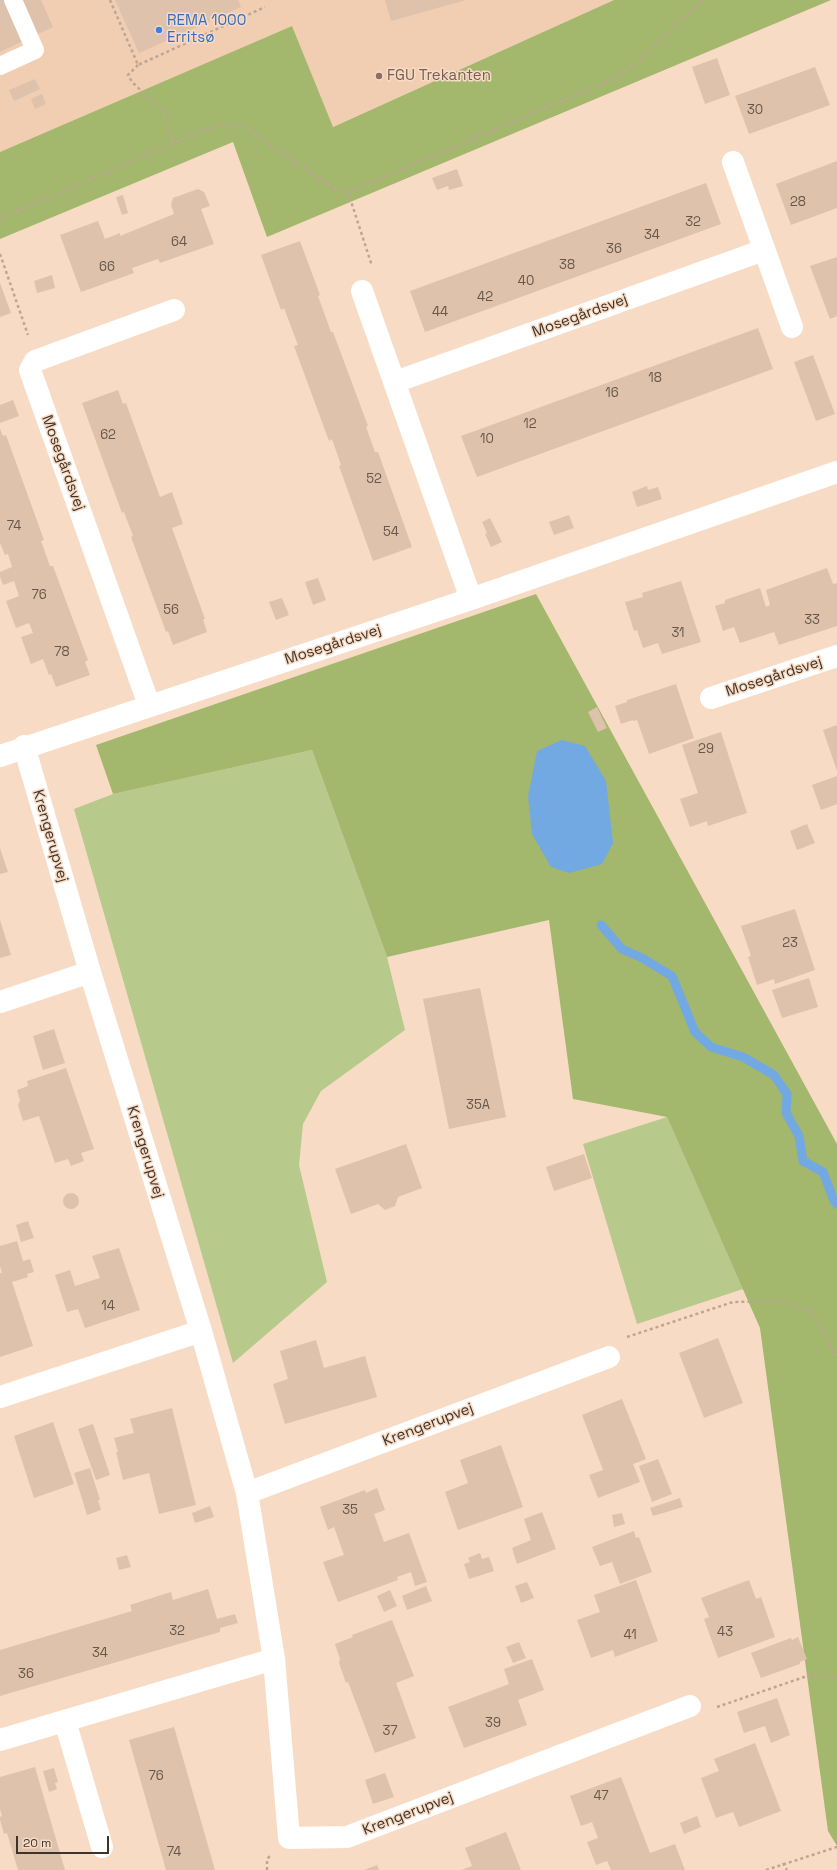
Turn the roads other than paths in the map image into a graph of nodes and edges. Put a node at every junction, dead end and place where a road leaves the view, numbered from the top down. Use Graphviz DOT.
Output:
graph roads {
  1 [pos="13,0"];
  2 [pos="0,66"];
  3 [pos="733,162"];
  4 [pos="764,250"];
  5 [pos="362,291"];
  6 [pos="174,310"];
  7 [pos="792,327"];
  8 [pos="395,382"];
  9 [pos="837,472"];
  10 [pos="471,599"];
  11 [pos="837,656"];
  12 [pos="711,698"];
  13 [pos="149,705"];
  14 [pos="24,746"];
  15 [pos="0,756"];
  16 [pos="90,972"];
  17 [pos="0,1002"];
  18 [pos="201,1331"];
  19 [pos="609,1357"];
  20 [pos="0,1396"];
  21 [pos="247,1493"];
  22 [pos="274,1659"];
  23 [pos="690,1706"];
  24 [pos="65,1721"];
  25 [pos="0,1740"];
  26 [pos="102,1847"];
  1 -- 2 [label="lane"];
  3 -- 4 [label="street"];
  4 -- 7 [label="street"];
  4 -- 8 [label="street, Mosegårdsvej"];
  5 -- 8 [label="street"];
  6 -- 13 [label="street, Mosegårdsvej"];
  8 -- 10 [label="street"];
  9 -- 10 [label="street, Mosegårdsvej"];
  10 -- 13 [label="street, Mosegårdsvej"];
  11 -- 12 [label="street, Mosegårdsvej"];
  13 -- 14 [label="street, Mosegårdsvej"];
  14 -- 15 [label="street, Mosegårdsvej"];
  14 -- 16 [label="street, Krengerupvej"];
  16 -- 17 [label="street"];
  16 -- 18 [label="street, Krengerupvej"];
  18 -- 20 [label="street"];
  18 -- 21 [label="street, Krengerupvej"];
  19 -- 21 [label="street, Krengerupvej"];
  21 -- 22 [label="street, Krengerupvej"];
  22 -- 23 [label="street, Krengerupvej"];
  22 -- 24 [label="street"];
  24 -- 25 [label="street"];
  24 -- 26 [label="street"];
}
